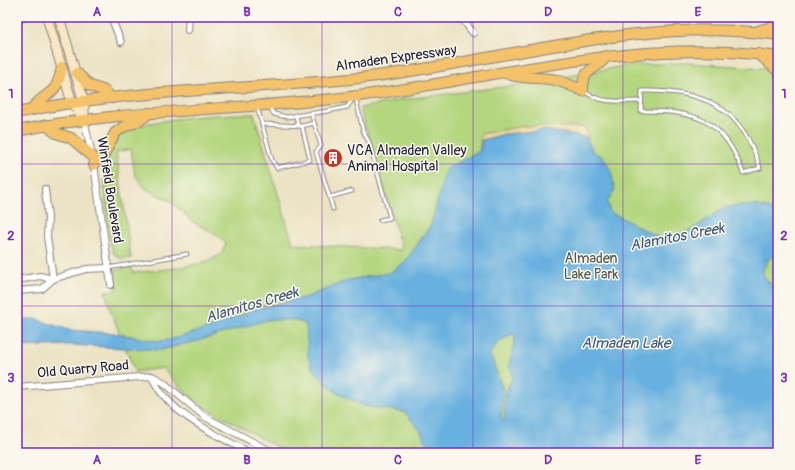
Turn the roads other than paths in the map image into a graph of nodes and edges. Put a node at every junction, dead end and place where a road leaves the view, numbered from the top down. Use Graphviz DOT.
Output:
graph roads {
  1 [pos="32,17"];
  2 [pos="47,17"];
  3 [pos="59,17"];
  4 [pos="111,17"];
  5 [pos="189,17"];
  6 [pos="290,17"];
  7 [pos="354,17"];
  8 [pos="461,17"];
  9 [pos="17,22"];
  10 [pos="778,25"];
  11 [pos="188,30"];
  12 [pos="473,33"];
  13 [pos="754,33"];
  14 [pos="778,35"];
  15 [pos="121,42"];
  16 [pos="759,54"];
  17 [pos="606,56"];
  18 [pos="778,57"];
  19 [pos="62,66"];
  20 [pos="778,71"];
  21 [pos="77,73"];
  22 [pos="505,73"];
  23 [pos="583,91"];
  24 [pos="356,96"];
  25 [pos="112,98"];
  26 [pos="641,100"];
  27 [pos="84,102"];
  28 [pos="72,103"];
  29 [pos="267,105"];
  30 [pos="256,106"];
  31 [pos="31,110"];
  32 [pos="149,113"];
  33 [pos="312,113"];
  34 [pos="17,114"];
  35 [pos="296,115"];
  36 [pos="84,119"];
  37 [pos="314,123"];
  38 [pos="262,124"];
  39 [pos="46,125"];
  40 [pos="298,126"];
  41 [pos="302,126"];
  42 [pos="17,131"];
  43 [pos="93,160"];
  44 [pos="44,190"];
  45 [pos="352,192"];
  46 [pos="330,197"];
  47 [pos="333,209"];
  48 [pos="380,220"];
  49 [pos="187,254"];
  50 [pos="108,268"];
  51 [pos="53,279"];
  52 [pos="17,280"];
  53 [pos="111,285"];
  54 [pos="17,292"];
  55 [pos="152,376"];
  56 [pos="17,387"];
  57 [pos="247,452"];
  58 [pos="274,453"];
  1 -- 9 [label="lane"];
  2 -- 19 [label="street"];
  3 -- 21 [label="street"];
  4 -- 15 [label="street"];
  5 -- 11 [label="street"];
  6 -- 7 [label="street"];
  8 -- 12 [label="street"];
  10 -- 13 [label="main road"];
  13 -- 14 [label="main road, Almaden Expressway"];
  13 -- 25 [label="main road, Almaden Expressway"];
  16 -- 17 [label="main road"];
  16 -- 18 [label="main road"];
  16 -- 20 [label="main road"];
  17 -- 22 [label="main road"];
  17 -- 23 [label="main road"];
  19 -- 28 [label="street"];
  19 -- 31 [label="main road"];
  21 -- 25 [label="main road"];
  21 -- 27 [label="street"];
  22 -- 23 [label="main road"];
  22 -- 24 [label="main road"];
  23 -- 26 [label="lane"];
  24 -- 29 [label="main road"];
  24 -- 33 [label="lane"];
  24 -- 48 [label="lane"];
  25 -- 27 [label="main road, Almaden Expressway"];
  26 -- 26 [label="lane"];
  27 -- 28 [label="main road, Almaden Expressway"];
  27 -- 36 [label="street"];
  28 -- 31 [label="main road, Almaden Expressway"];
  28 -- 36 [label="street, Winfield Boulevard"];
  29 -- 30 [label="main road"];
  29 -- 35 [label="lane"];
  30 -- 32 [label="main road"];
  30 -- 38 [label="lane"];
  31 -- 34 [label="main road, Almaden Expressway"];
  32 -- 36 [label="main road"];
  32 -- 43 [label="main road"];
  33 -- 35 [label="lane"];
  33 -- 37 [label="lane"];
  35 -- 40 [label="lane"];
  36 -- 39 [label="main road"];
  36 -- 43 [label="street, Winfield Boulevard"];
  37 -- 41 [label="lane"];
  37 -- 46 [label="lane"];
  38 -- 40 [label="lane"];
  38 -- 41 [label="lane"];
  39 -- 42 [label="main road"];
  39 -- 43 [label="main road"];
  40 -- 41 [label="lane"];
  43 -- 50 [label="street, Winfield Boulevard"];
  44 -- 51 [label="street"];
  45 -- 46 [label="lane"];
  46 -- 47 [label="lane"];
  49 -- 50 [label="lane"];
  50 -- 51 [label="street"];
  50 -- 53 [label="street, Winfield Boulevard"];
  51 -- 52 [label="street"];
  51 -- 54 [label="street"];
  55 -- 56 [label="street, Old Quarry Road"];
  55 -- 57 [label="street"];
  55 -- 58 [label="street"];
}
